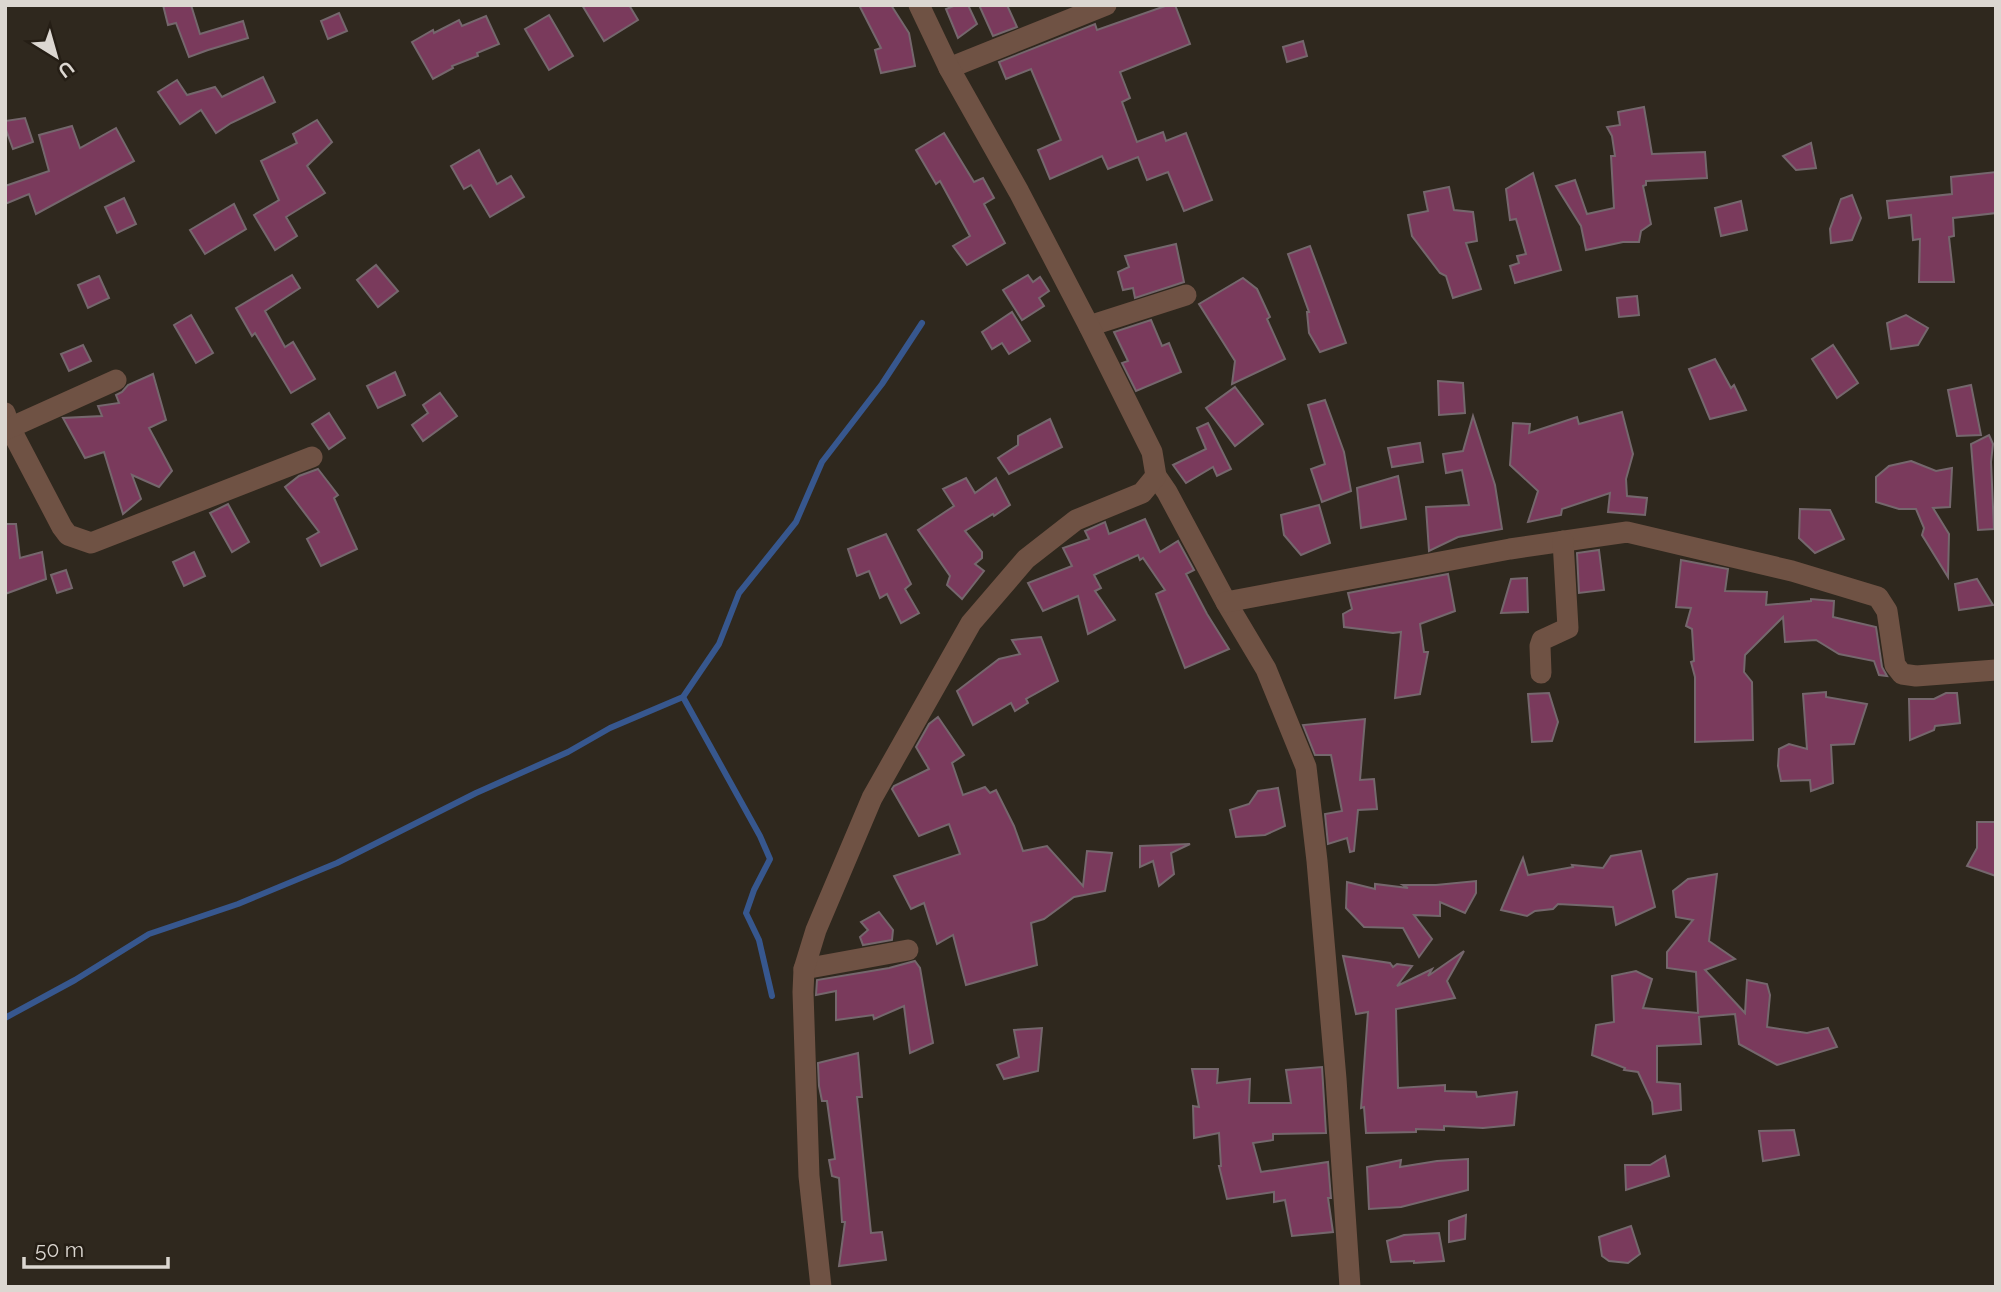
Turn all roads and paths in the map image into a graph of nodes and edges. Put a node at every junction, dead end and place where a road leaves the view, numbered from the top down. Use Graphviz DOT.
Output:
graph roads {
  1 [pos="919,5"];
  2 [pos="1106,5"];
  3 [pos="949,68"];
  4 [pos="1186,295"];
  5 [pos="1088,326"];
  6 [pos="116,380"];
  7 [pos="7,424"];
  8 [pos="312,457"];
  9 [pos="1156,476"];
  10 [pos="1563,541"];
  11 [pos="1226,602"];
  12 [pos="1996,670"];
  13 [pos="1541,673"];
  14 [pos="908,950"];
  15 [pos="804,969"];
  16 [pos="821,1287"];
  17 [pos="1350,1287"];
  1 -- 3 [label="street"];
  2 -- 3 [label="street"];
  3 -- 5 [label="street"];
  4 -- 5 [label="street"];
  5 -- 9 [label="street"];
  6 -- 7 [label="street"];
  7 -- 8 [label="street"];
  9 -- 11 [label="street"];
  9 -- 15 [label="street"];
  10 -- 11 [label="street"];
  10 -- 12 [label="street"];
  10 -- 13 [label="street"];
  11 -- 17 [label="street"];
  14 -- 15 [label="street"];
  15 -- 16 [label="street"];
}
